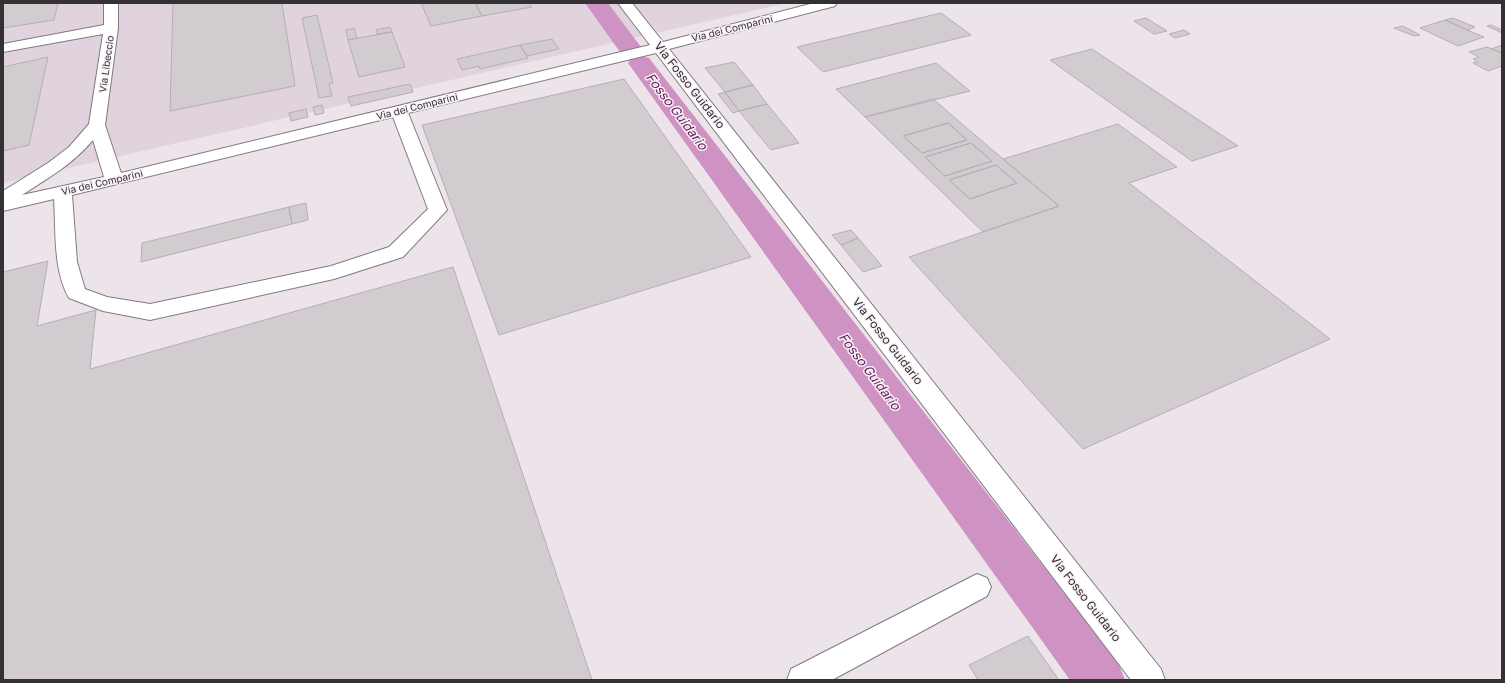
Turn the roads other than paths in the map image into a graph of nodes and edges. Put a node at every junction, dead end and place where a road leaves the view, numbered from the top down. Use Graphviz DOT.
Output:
graph roads {
  1 [pos="111,3"];
  2 [pos="625,3"];
  3 [pos="825,4"];
  4 [pos="111,28"];
  5 [pos="660,47"];
  6 [pos="3,48"];
  7 [pos="399,110"];
  8 [pos="97,125"];
  9 [pos="114,180"];
  10 [pos="63,191"];
  11 [pos="3,199"];
  12 [pos="3,205"];
  13 [pos="977,587"];
  14 [pos="802,680"];
  15 [pos="1150,680"];
  1 -- 4 [label="street, Via Libeccio"];
  2 -- 5 [label="street, Via Fosso Guidario"];
  3 -- 5 [label="street, Via dei Comparini"];
  4 -- 6 [label="street"];
  4 -- 8 [label="street, Via Libeccio"];
  5 -- 7 [label="street, Via dei Comparini"];
  5 -- 15 [label="street, Via Fosso Guidario"];
  7 -- 9 [label="street, Via dei Comparini"];
  7 -- 10 [label="street"];
  8 -- 9 [label="street, Via Libeccio"];
  8 -- 11 [label="street"];
  9 -- 10 [label="street, Via dei Comparini"];
  10 -- 12 [label="street, Via dei Comparini"];
  13 -- 14 [label="street"];
}
